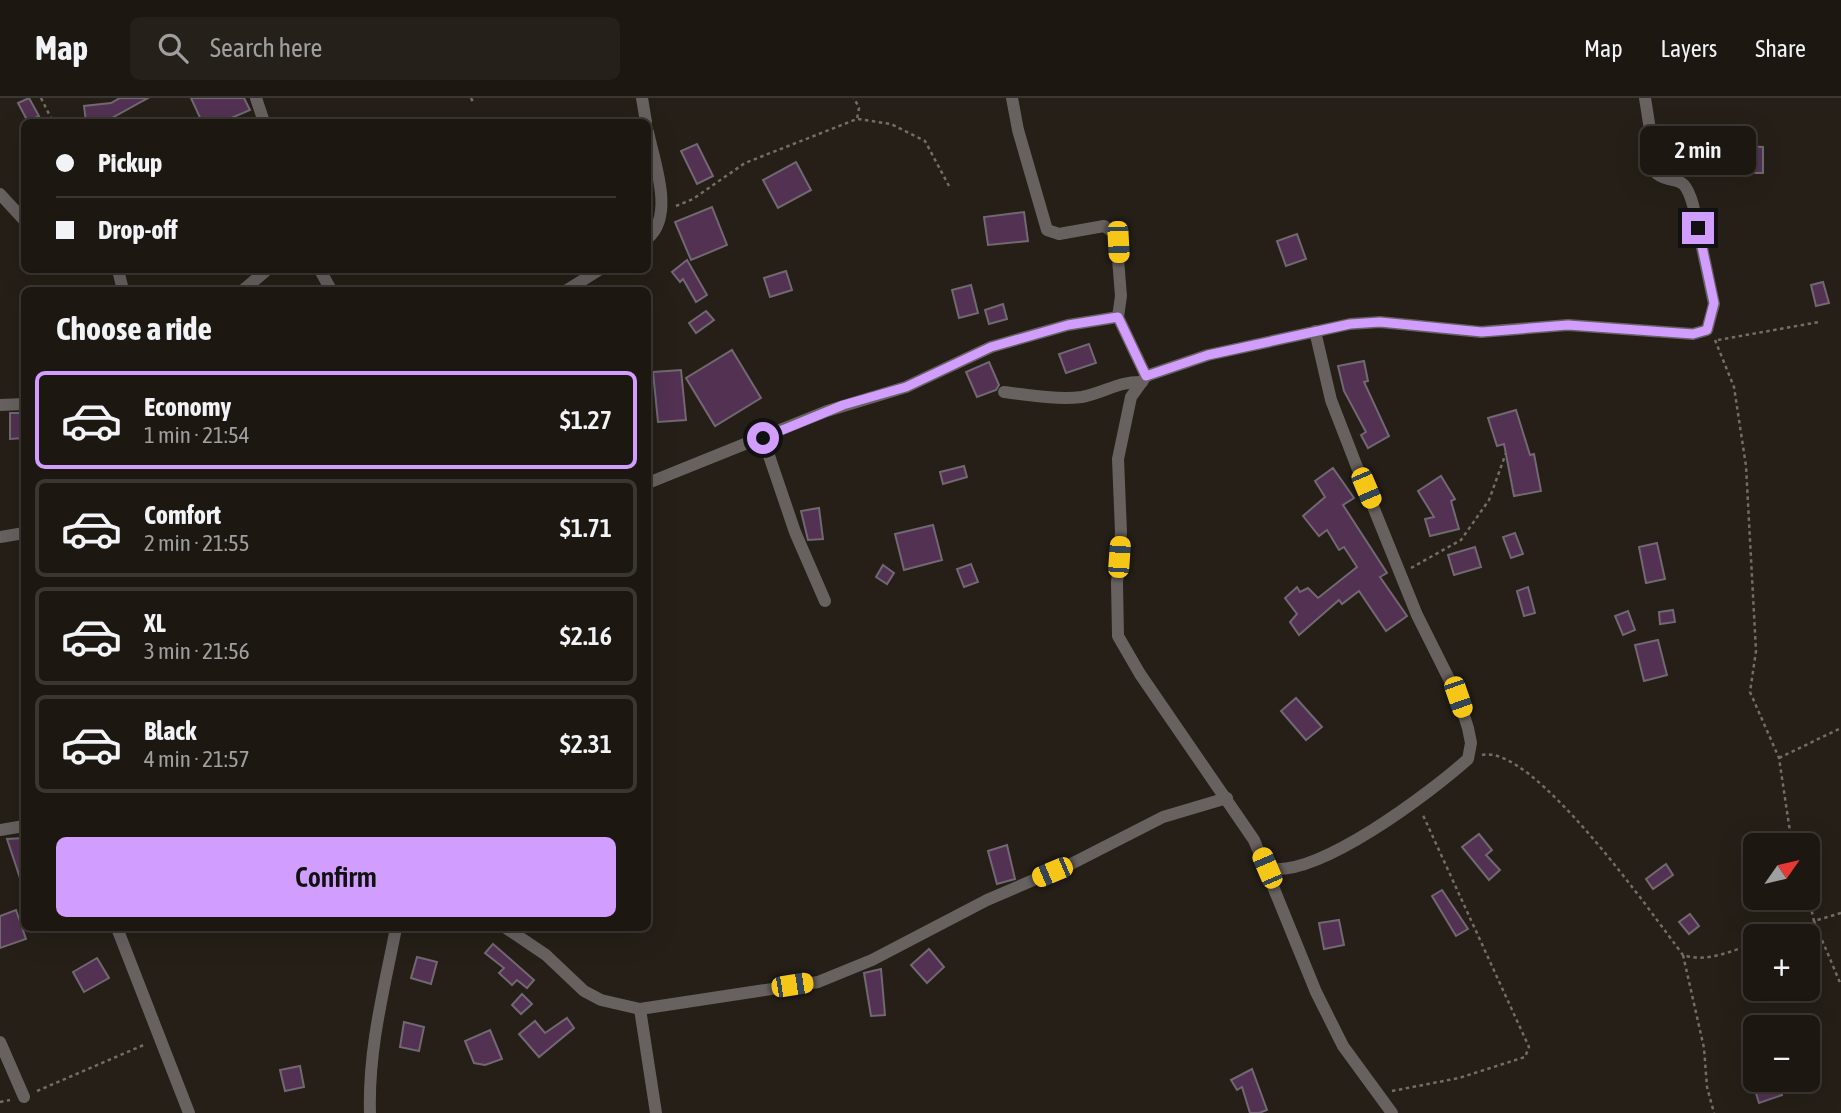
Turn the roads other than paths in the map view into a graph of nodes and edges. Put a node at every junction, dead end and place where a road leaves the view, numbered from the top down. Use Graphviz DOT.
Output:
graph roads {
  1 [pos="256,98"];
  2 [pos="642,98"];
  3 [pos="1012,98"];
  4 [pos="1645,98"];
  5 [pos="263,119"];
  6 [pos="646,119"];
  7 [pos="651,149"];
  8 [pos="0,194"];
  9 [pos="21,217"];
  10 [pos="651,235"];
  11 [pos="263,273"];
  12 [pos="594,273"];
  13 [pos="247,287"];
  14 [pos="572,287"];
  15 [pos="1118,317"];
  16 [pos="1315,331"];
  17 [pos="1144,379"];
  18 [pos="1004,392"];
  19 [pos="21,404"];
  20 [pos="0,405"];
  21 [pos="763,438"];
  22 [pos="651,482"];
  23 [pos="21,534"];
  24 [pos="0,537"];
  25 [pos="825,601"];
  26 [pos="1227,798"];
  27 [pos="21,826"];
  28 [pos="0,830"];
  29 [pos="1267,868"];
  30 [pos="118,931"];
  31 [pos="395,931"];
  32 [pos="511,931"];
  33 [pos="640,1009"];
  34 [pos="0,1042"];
  35 [pos="24,1097"];
  36 [pos="189,1113"];
  37 [pos="370,1113"];
  38 [pos="656,1113"];
  39 [pos="1392,1113"];
  1 -- 5 [label="street"];
  2 -- 6 [label="street"];
  3 -- 15 [label="street"];
  4 -- 16 [label="street"];
  7 -- 10 [label="street"];
  8 -- 9 [label="street"];
  11 -- 13 [label="street"];
  12 -- 14 [label="street"];
  15 -- 17 [label="street"];
  15 -- 21 [label="street"];
  16 -- 17 [label="street"];
  16 -- 29 [label="street"];
  17 -- 18 [label="street"];
  17 -- 26 [label="street"];
  19 -- 20 [label="street"];
  21 -- 22 [label="street"];
  21 -- 25 [label="street"];
  23 -- 24 [label="street"];
  26 -- 29 [label="street"];
  26 -- 33 [label="street"];
  27 -- 28 [label="street"];
  29 -- 39 [label="street"];
  30 -- 36 [label="street"];
  31 -- 37 [label="street"];
  32 -- 33 [label="street"];
  33 -- 38 [label="street"];
  34 -- 35 [label="street"];
}
